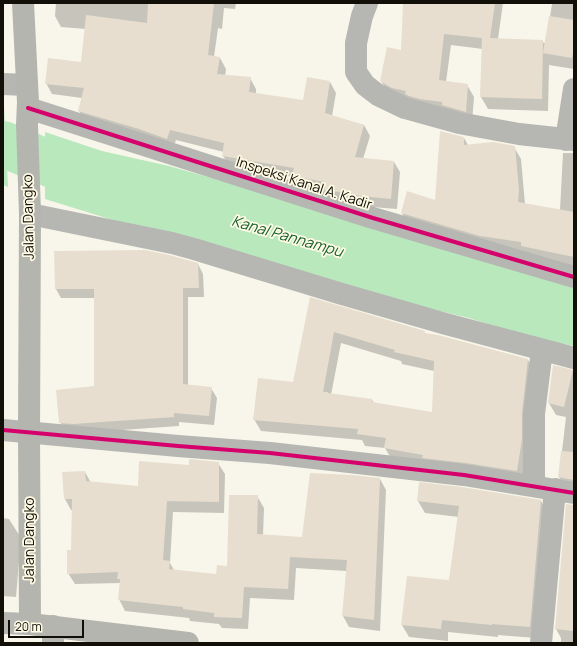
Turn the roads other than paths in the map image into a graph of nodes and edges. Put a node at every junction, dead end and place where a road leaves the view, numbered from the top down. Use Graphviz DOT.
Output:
graph roads {
  1 [pos="23,3"];
  2 [pos="367,3"];
  3 [pos="3,84"];
  4 [pos="27,85"];
  5 [pos="574,89"];
  6 [pos="27,116"];
  7 [pos="570,140"];
  8 [pos="29,207"];
  9 [pos="574,277"];
  10 [pos="542,350"];
  11 [pos="574,358"];
  12 [pos="3,430"];
  13 [pos="29,432"];
  14 [pos="534,486"];
  15 [pos="564,491"];
  16 [pos="3,623"];
  17 [pos="30,624"];
  18 [pos="53,635"];
  19 [pos="188,643"];
  20 [pos="541,643"];
  1 -- 4 [label="main road, Jalan Dangko"];
  2 -- 7 [label="street"];
  3 -- 4 [label="street"];
  4 -- 6 [label="main road, Jalan Dangko"];
  5 -- 7 [label="street"];
  6 -- 8 [label="main road, Jalan Dangko"];
  6 -- 9 [label="street, Inspeksi Kanal A. Kadir"];
  8 -- 10 [label="street"];
  8 -- 13 [label="main road, Jalan Dangko"];
  10 -- 11 [label="street"];
  10 -- 14 [label="street"];
  12 -- 13 [label="street"];
  13 -- 14 [label="street"];
  13 -- 17 [label="main road, Jalan Dangko"];
  14 -- 15 [label="street"];
  15 -- 20 [label="street"];
  16 -- 17 [label="street"];
  17 -- 18 [label="main road"];
  18 -- 19 [label="main road"];
}
